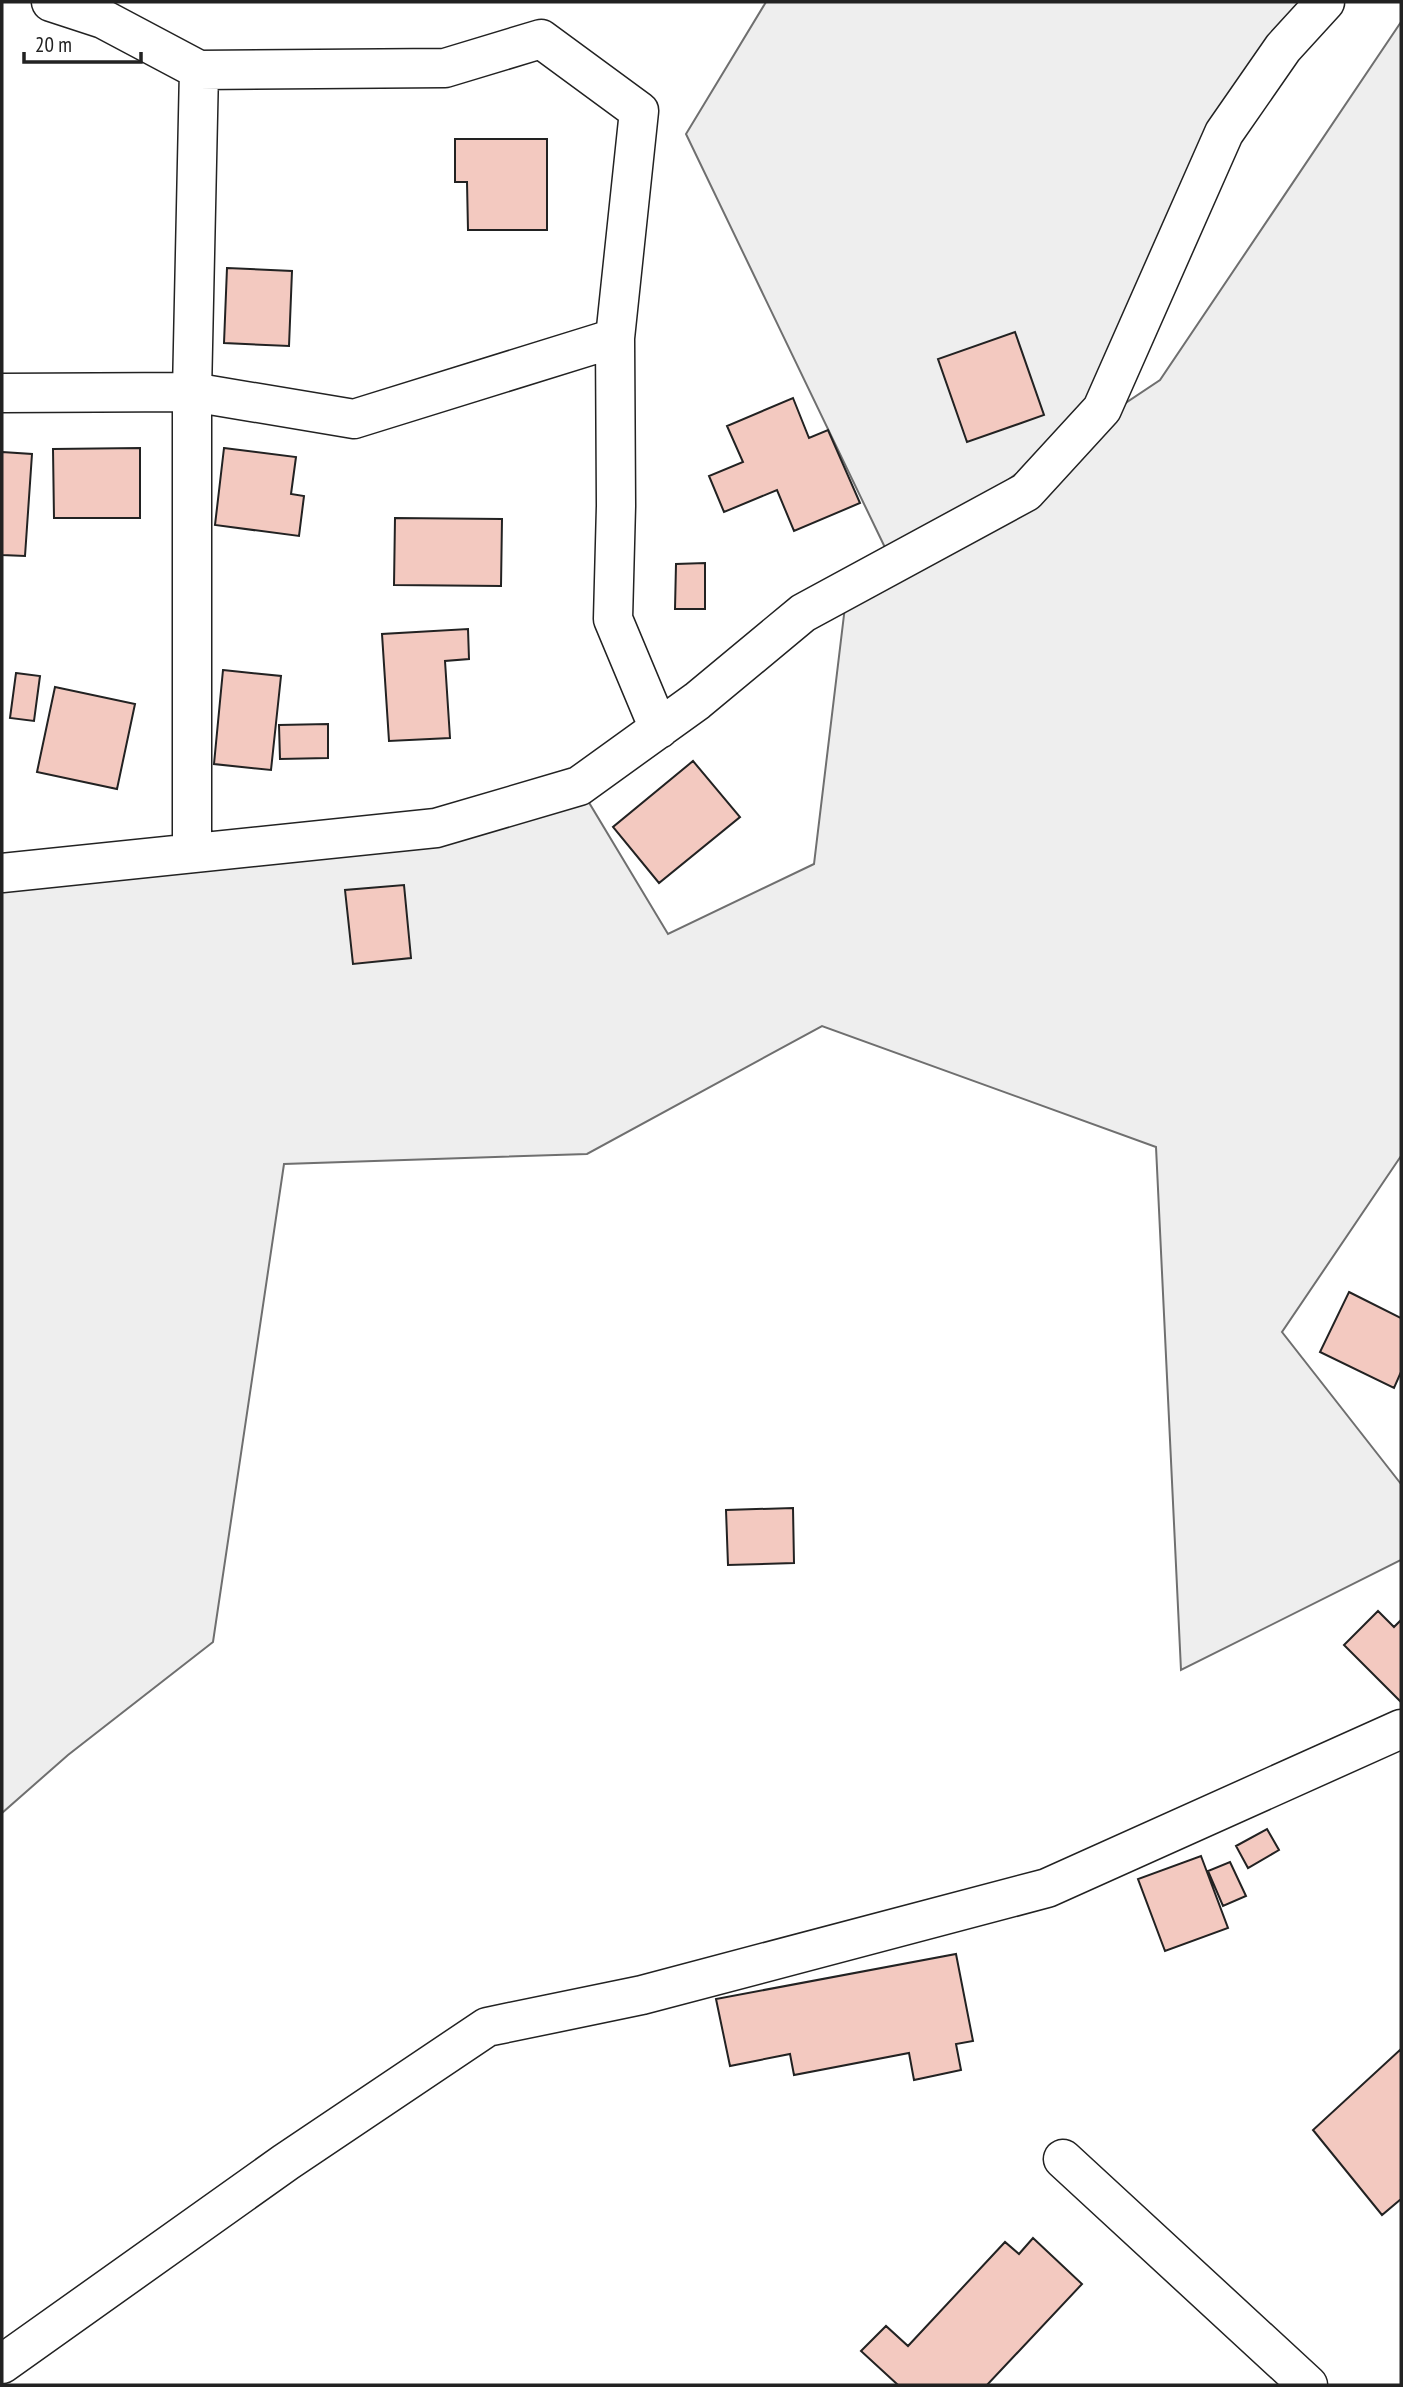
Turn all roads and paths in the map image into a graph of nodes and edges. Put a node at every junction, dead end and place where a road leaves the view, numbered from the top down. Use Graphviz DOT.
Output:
graph roads {
  1 [pos="51,2"];
  2 [pos="1325,2"];
  3 [pos="200,69"];
  4 [pos="615,338"];
  5 [pos="192,392"];
  6 [pos="2,393"];
  7 [pos="659,729"];
  8 [pos="192,853"];
  9 [pos="2,873"];
  10 [pos="1401,1729"];
  11 [pos="1063,2159"];
  12 [pos="2,2364"];
  13 [pos="1308,2385"];
  1 -- 3 [label="street"];
  2 -- 7 [label="street"];
  3 -- 4 [label="street"];
  3 -- 5 [label="street"];
  4 -- 5 [label="street"];
  4 -- 7 [label="street"];
  5 -- 6 [label="street"];
  5 -- 8 [label="street"];
  7 -- 8 [label="street"];
  8 -- 9 [label="street"];
  10 -- 12 [label="street"];
  11 -- 13 [label="street"];
}
